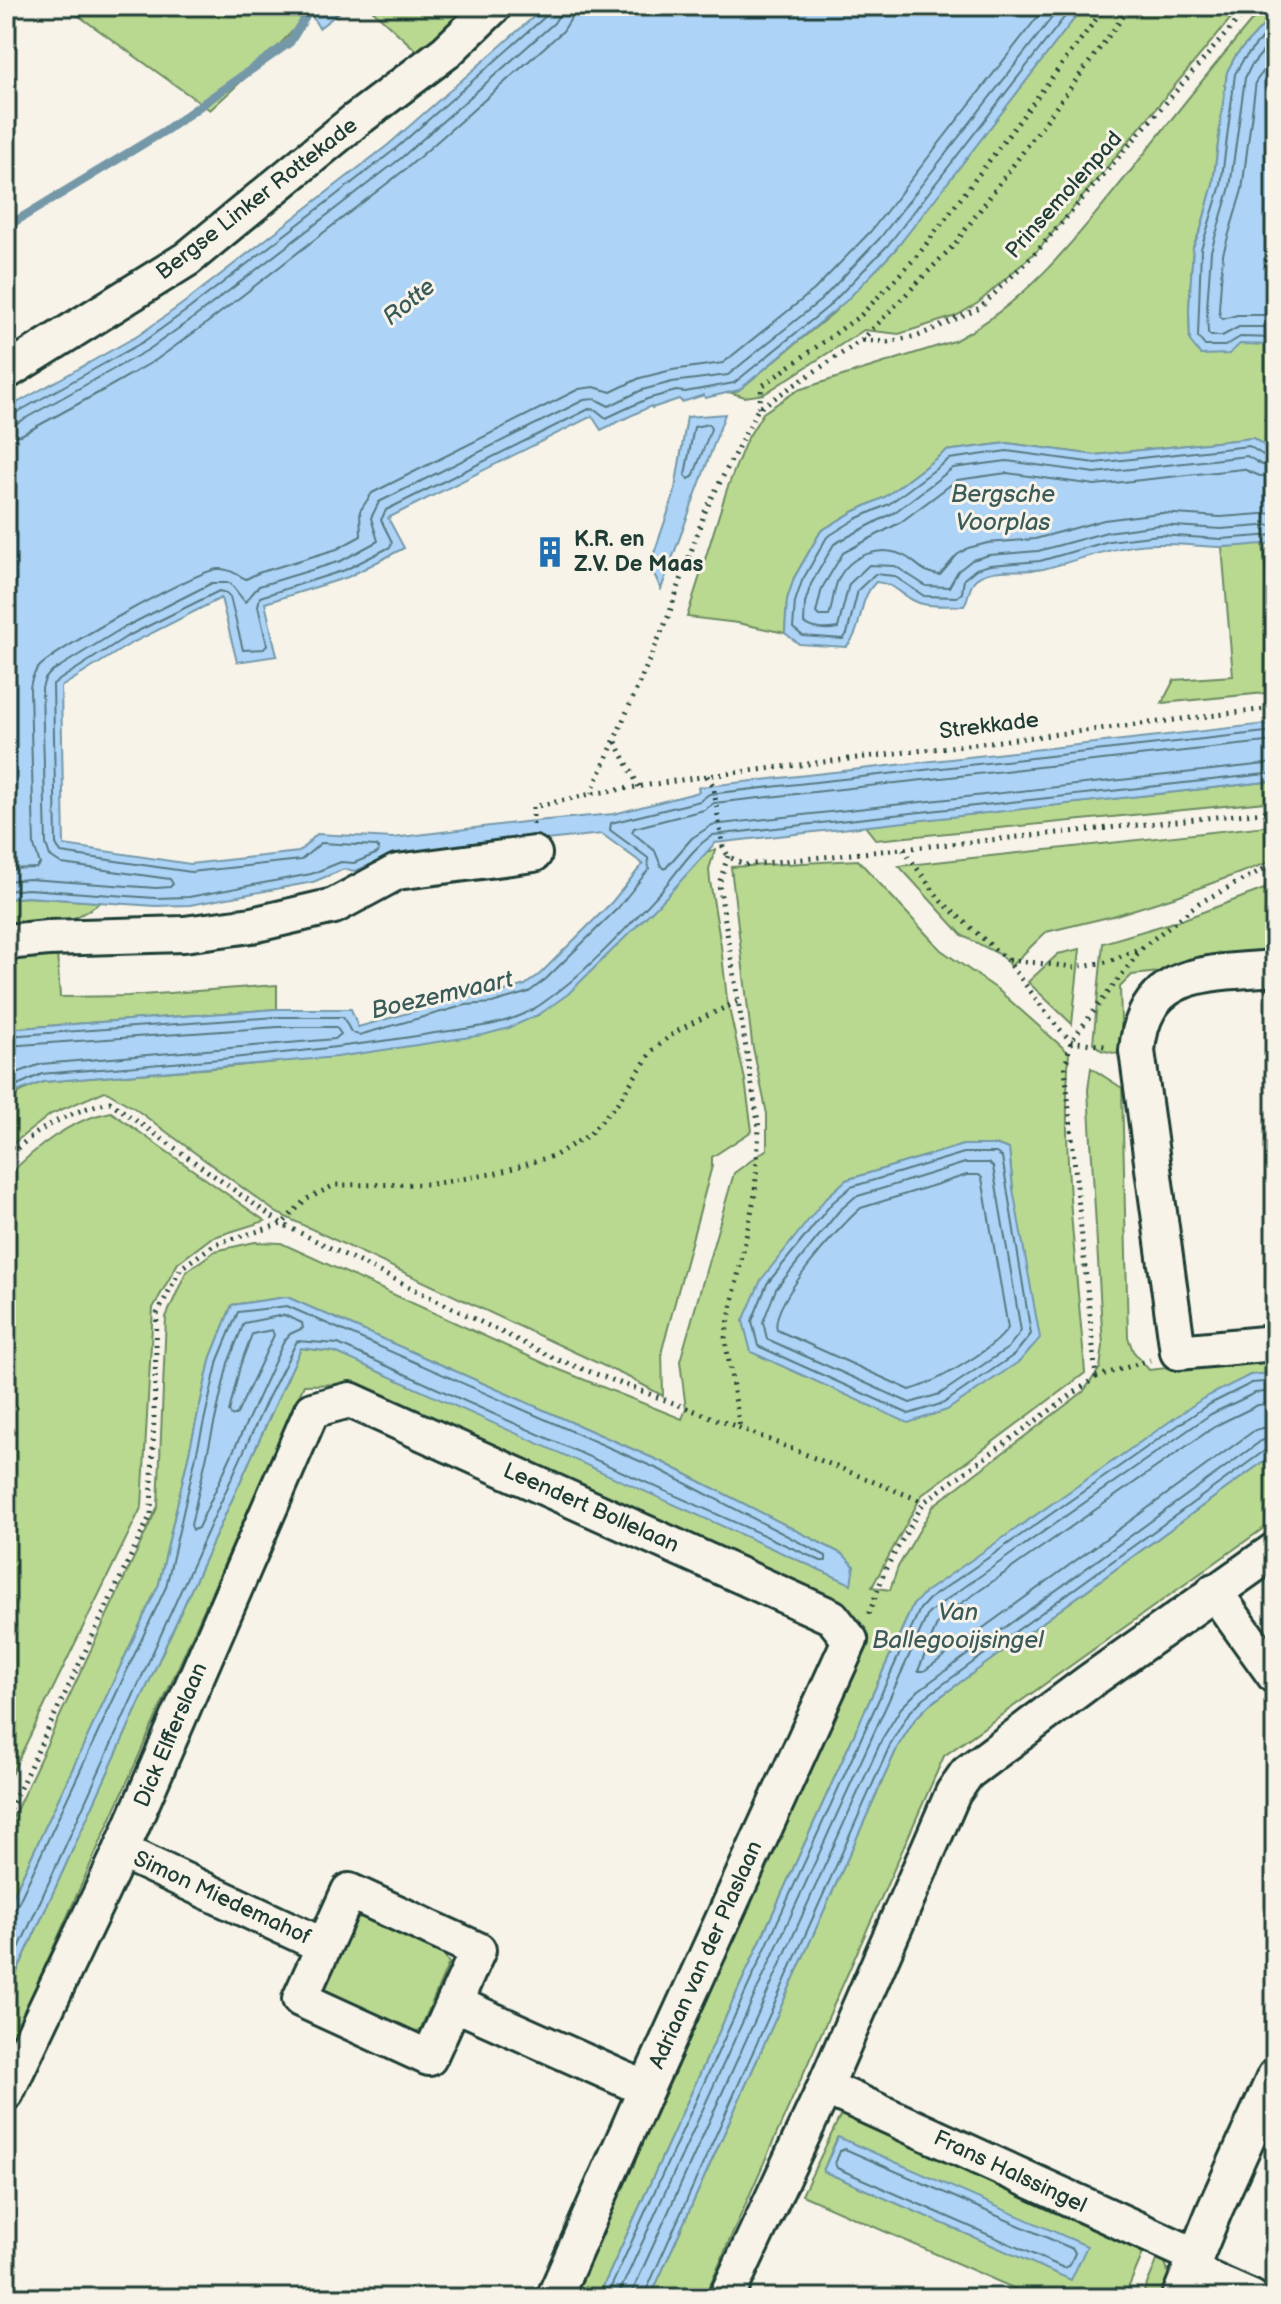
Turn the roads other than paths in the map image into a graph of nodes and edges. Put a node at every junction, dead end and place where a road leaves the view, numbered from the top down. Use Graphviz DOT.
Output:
graph roads {
  1 [pos="494,6"];
  2 [pos="6,372"];
  3 [pos="534,854"];
  4 [pos="6,942"];
  5 [pos="1275,968"];
  6 [pos="1275,1343"];
  7 [pos="350,1400"];
  8 [pos="1275,1550"];
  9 [pos="1214,1591"];
  10 [pos="837,1624"];
  11 [pos="1275,1676"];
  12 [pos="121,1851"];
  13 [pos="324,1946"];
  14 [pos="454,2003"];
  15 [pos="1275,2076"];
  16 [pos="825,2087"];
  17 [pos="646,2089"];
  18 [pos="6,2093"];
  19 [pos="1189,2275"];
  20 [pos="554,2298"];
  21 [pos="726,2298"];
  22 [pos="1252,2298"];
  1 -- 2 [label="street, Bergse Linker Rottekade"];
  3 -- 4 [label="street"];
  5 -- 6 [label="street"];
  7 -- 10 [label="street, Leendert Bollelaan"];
  7 -- 12 [label="street, Dick Elfferslaan"];
  8 -- 9 [label="street"];
  9 -- 11 [label="street"];
  9 -- 16 [label="street"];
  10 -- 17 [label="street, Adriaan van der Plaslaan"];
  12 -- 13 [label="street, Simon Miedemahof"];
  12 -- 18 [label="street, Dick Elfferslaan"];
  13 -- 14 [label="street, Simon Miedemahof"];
  13 -- 14 [label="street, Simon Miedemahof"];
  14 -- 17 [label="street"];
  15 -- 19 [label="street"];
  16 -- 19 [label="street, Frans Halssingel"];
  16 -- 21 [label="street"];
  17 -- 20 [label="street, Adriaan van der Plaslaan"];
  19 -- 22 [label="street, Frans Halssingel"];
}
